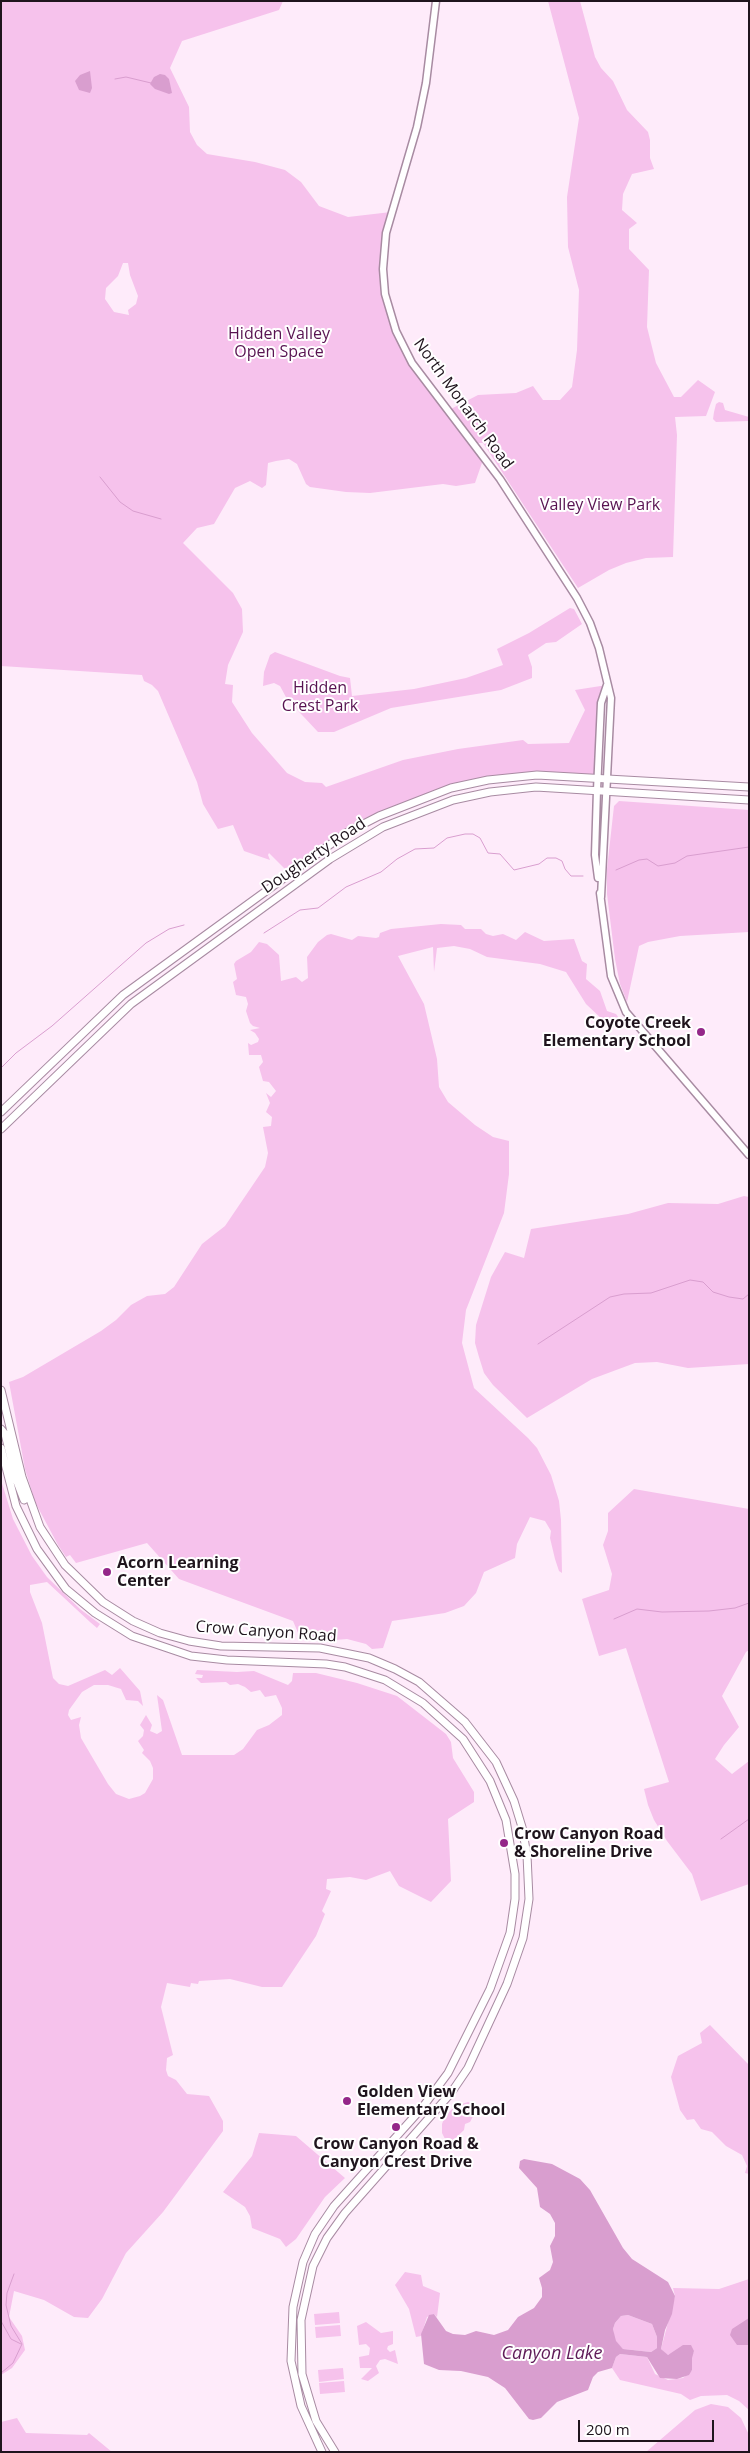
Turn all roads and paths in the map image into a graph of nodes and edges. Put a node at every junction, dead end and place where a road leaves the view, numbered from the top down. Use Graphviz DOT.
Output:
graph roads {
  1 [pos="436,1"];
  2 [pos="607,685"];
  3 [pos="598,779"];
  4 [pos="608,779"];
  5 [pos="749,787"];
  6 [pos="597,790"];
  7 [pos="607,791"];
  8 [pos="749,800"];
  9 [pos="601,897"];
  10 [pos="1,1112"];
  11 [pos="1,1130"];
  12 [pos="749,1155"];
  13 [pos="1,1390"];
  14 [pos="1,1429"];
  15 [pos="1,1448"];
  16 [pos="32,1510"];
  17 [pos="322,2452"];
  18 [pos="335,2452"];
  1 -- 2 [label="street, North Monarch Road"];
  2 -- 3 [label="street, North Monarch Road"];
  2 -- 4 [label="street, North Monarch Road"];
  3 -- 4 [label="main road, Dougherty Road"];
  3 -- 6 [label="street, North Monarch Road"];
  3 -- 10 [label="main road, Dougherty Road"];
  4 -- 5 [label="main road, Dougherty Road"];
  4 -- 7 [label="street, North Monarch Road"];
  6 -- 7 [label="main road, Dougherty Road"];
  6 -- 9 [label="street, North Monarch Road"];
  6 -- 11 [label="main road, Dougherty Road"];
  7 -- 8 [label="main road, Dougherty Road"];
  7 -- 9 [label="street, North Monarch Road"];
  9 -- 12 [label="street"];
  13 -- 16 [label="main road, Crow Canyon Road"];
  14 -- 16 [label="main road"];
  15 -- 17 [label="main road, Crow Canyon Road"];
  16 -- 18 [label="main road, Crow Canyon Road"];
}
